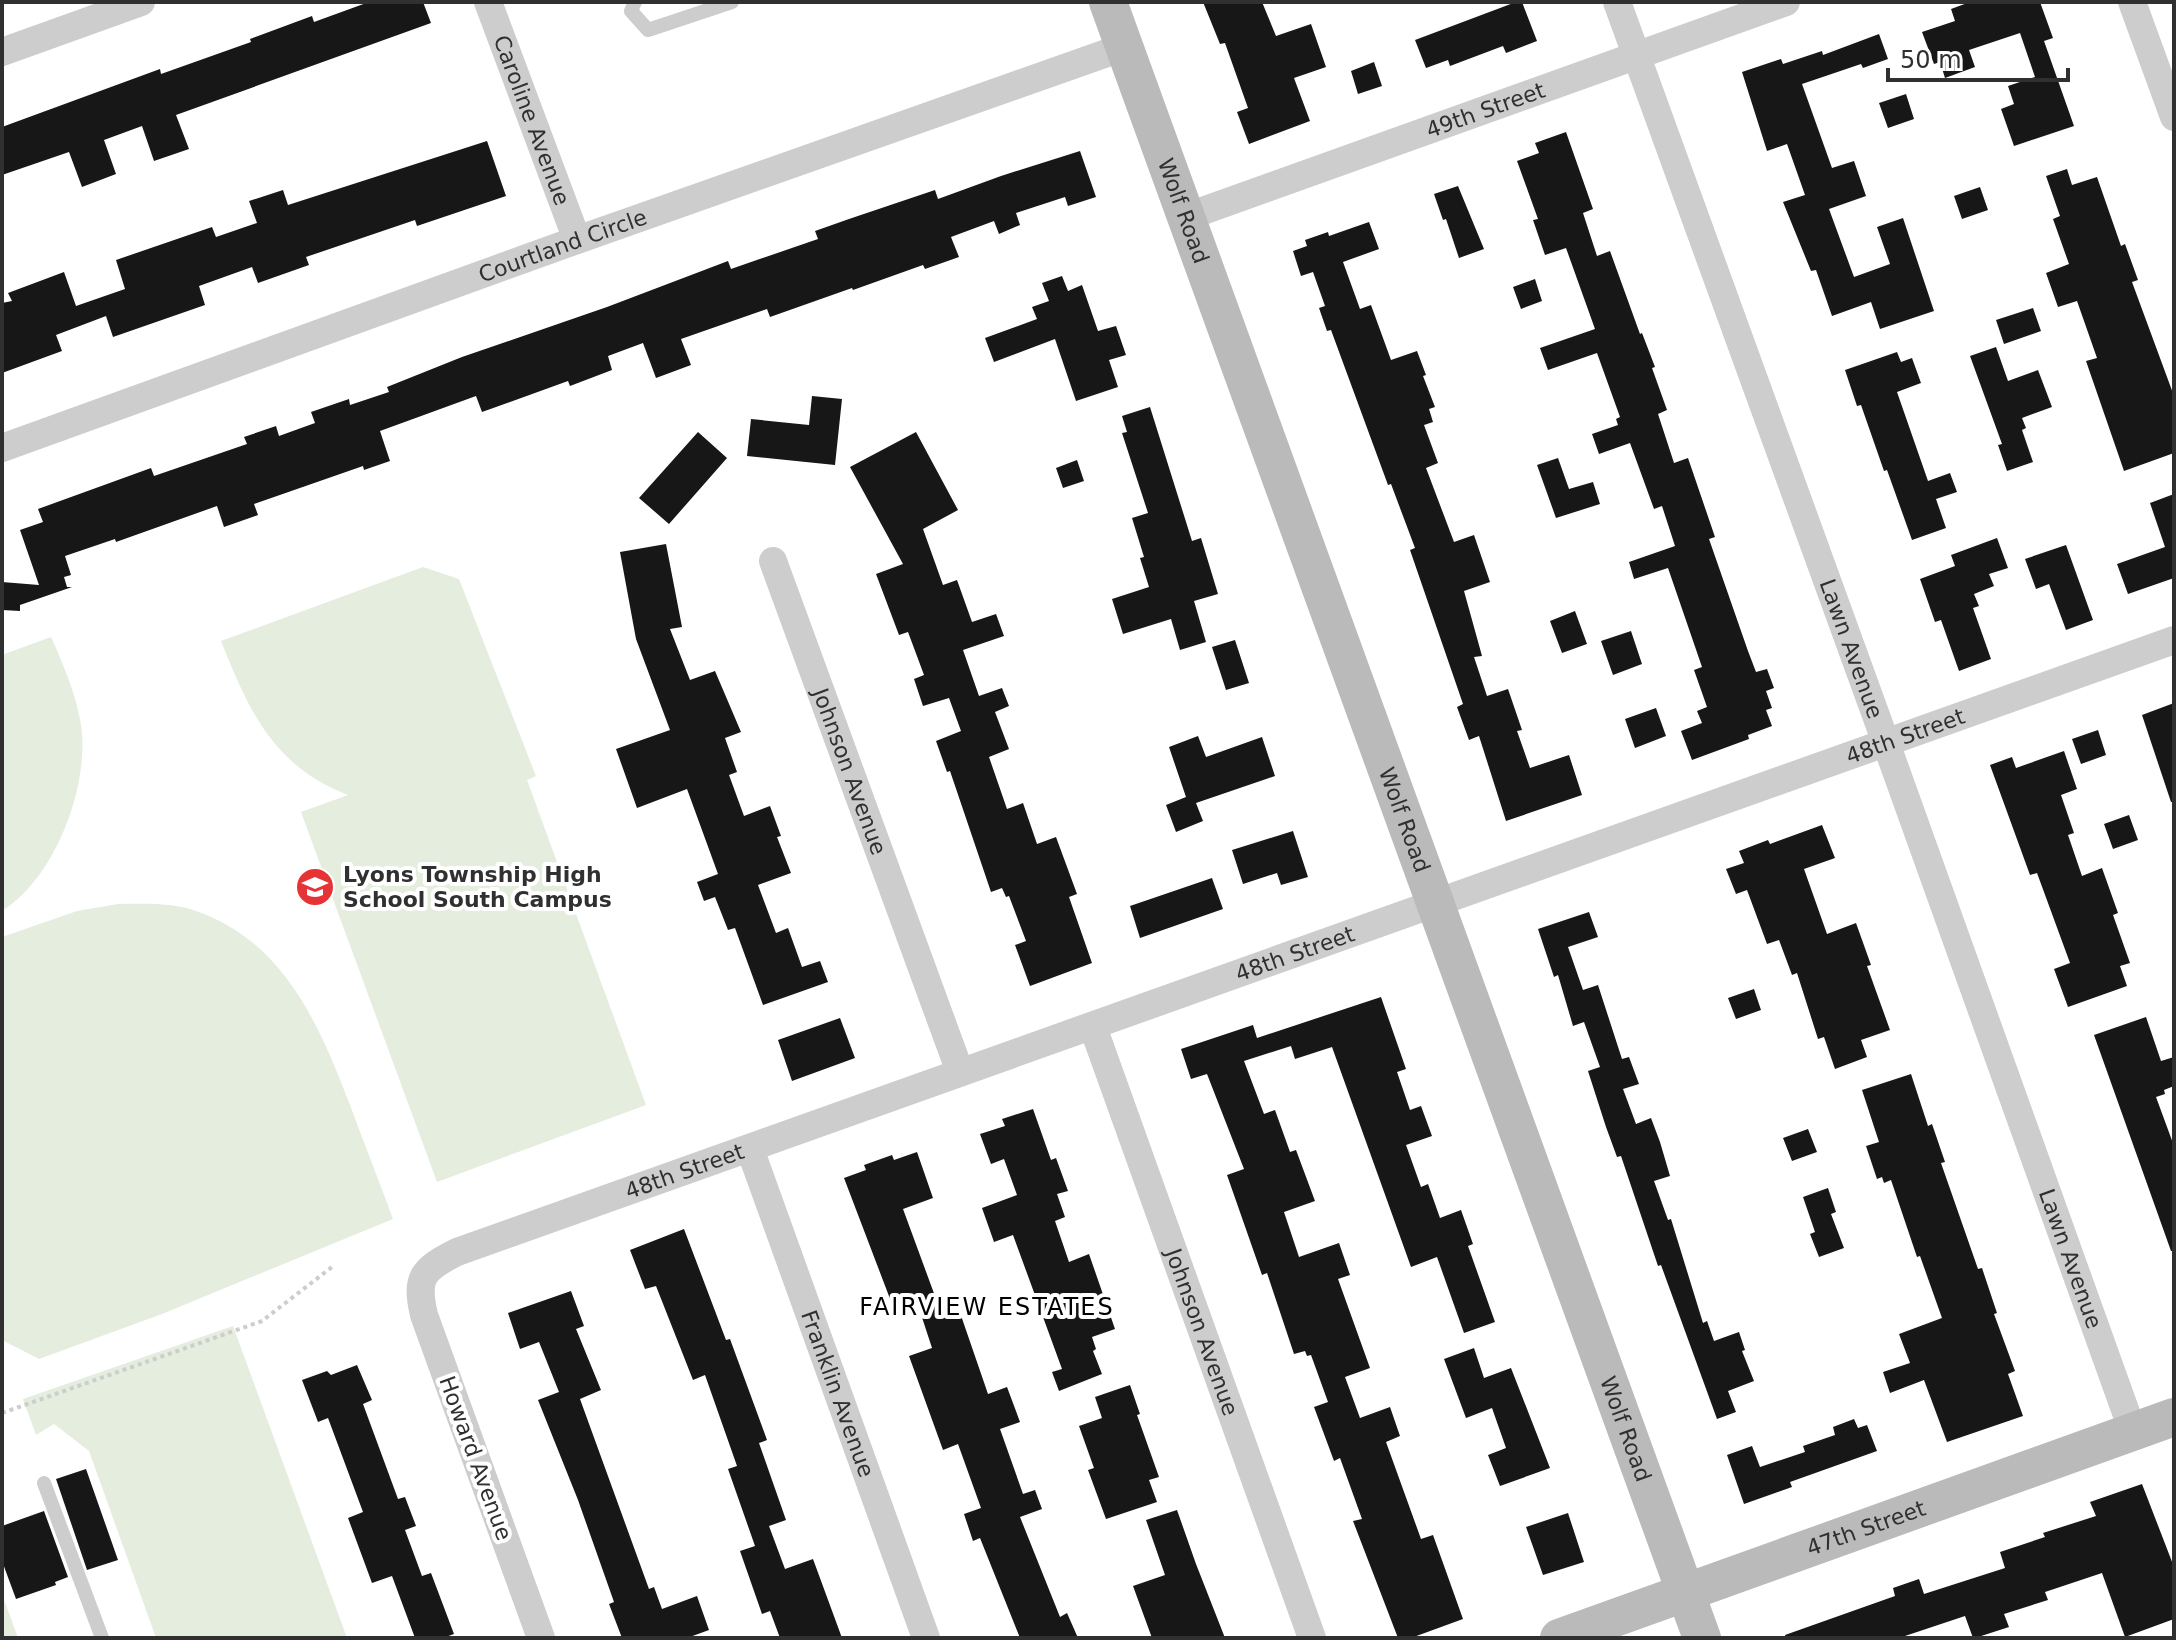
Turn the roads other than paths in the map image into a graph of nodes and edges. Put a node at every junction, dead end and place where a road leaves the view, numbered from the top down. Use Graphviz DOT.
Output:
graph roads {
  1 [pos="141,2"];
  2 [pos="488,2"];
  3 [pos="635,2"];
  4 [pos="732,2"];
  5 [pos="1108,2"];
  6 [pos="1617,2"];
  7 [pos="1786,2"];
  8 [pos="2132,2"];
  9 [pos="1124,47"];
  10 [pos="2,52"];
  11 [pos="1636,56"];
  12 [pos="2174,117"];
  13 [pos="1186,217"];
  14 [pos="577,240"];
  15 [pos="2,448"];
  16 [pos="773,561"];
  17 [pos="2174,640"];
  18 [pos="1886,743"];
  19 [pos="1435,904"];
  20 [pos="1093,1027"];
  21 [pos="960,1072"];
  22 [pos="750,1149"];
  23 [pos="422,1276"];
  24 [pos="2174,1417"];
  25 [pos="2133,1432"];
  26 [pos="44,1483"];
  27 [pos="1686,1593"];
  28 [pos="102,1638"];
  29 [pos="541,1638"];
  30 [pos="926,1638"];
  31 [pos="1312,1638"];
  32 [pos="1559,1638"];
  33 [pos="1702,1638"];
  1 -- 10 [label="street"];
  2 -- 14 [label="street, Caroline Avenue"];
  3 -- 4 [label="lane"];
  5 -- 9 [label="main road, Wolf Road"];
  6 -- 11 [label="street, Lawn Avenue"];
  7 -- 11 [label="street, 49th Street"];
  8 -- 12 [label="street"];
  9 -- 13 [label="main road, Wolf Road"];
  9 -- 14 [label="street, Courtland Circle"];
  11 -- 13 [label="street, 49th Street"];
  11 -- 18 [label="street, Lawn Avenue"];
  13 -- 19 [label="main road, Wolf Road"];
  14 -- 15 [label="street, Courtland Circle"];
  16 -- 21 [label="street, Johnson Avenue"];
  17 -- 18 [label="street, 48th Street"];
  18 -- 19 [label="street, 48th Street"];
  18 -- 25 [label="street, Lawn Avenue"];
  19 -- 20 [label="street, 48th Street"];
  19 -- 27 [label="main road, Wolf Road"];
  20 -- 21 [label="street, 48th Street"];
  20 -- 31 [label="street, Johnson Avenue"];
  21 -- 22 [label="street, 48th Street"];
  22 -- 23 [label="street, 48th Street"];
  22 -- 30 [label="street, Franklin Avenue"];
  23 -- 29 [label="street, Howard Avenue"];
  24 -- 25 [label="main road, 47th Street"];
  25 -- 27 [label="main road, 47th Street"];
  26 -- 28 [label="lane"];
  27 -- 32 [label="main road, 47th Street"];
  27 -- 33 [label="main road, Wolf Road"];
}
